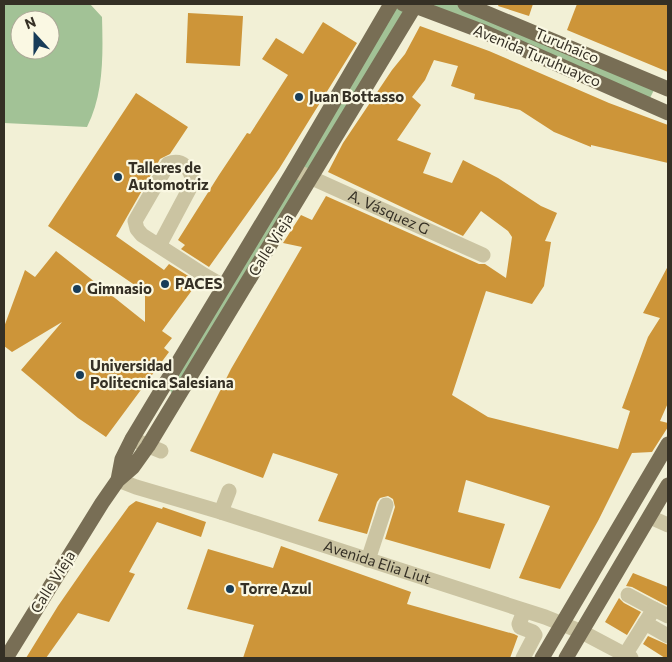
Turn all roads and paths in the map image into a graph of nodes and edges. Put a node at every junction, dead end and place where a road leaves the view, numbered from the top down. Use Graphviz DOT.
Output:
graph roads {
  1 [pos="391,4"];
  2 [pos="411,4"];
  3 [pos="465,4"];
  4 [pos="663,87"];
  5 [pos="649,105"];
  6 [pos="668,113"];
  7 [pos="294,170"];
  8 [pos="311,179"];
  9 [pos="257,230"];
  10 [pos="274,240"];
  11 [pos="159,246"];
  12 [pos="483,255"];
  13 [pos="223,286"];
  14 [pos="210,307"];
  15 [pos="228,315"];
  16 [pos="132,439"];
  17 [pos="668,444"];
  18 [pos="155,448"];
  19 [pos="118,480"];
  20 [pos="668,485"];
  21 [pos="229,491"];
  22 [pos="386,505"];
  23 [pos="220,512"];
  24 [pos="650,517"];
  25 [pos="668,525"];
  26 [pos="368,560"];
  27 [pos="628,594"];
  28 [pos="654,609"];
  29 [pos="524,611"];
  30 [pos="668,616"];
  31 [pos="563,623"];
  32 [pos="645,623"];
  33 [pos="582,632"];
  34 [pos="668,636"];
  35 [pos="628,657"];
  36 [pos="6,658"];
  37 [pos="524,658"];
  38 [pos="542,658"];
  39 [pos="566,658"];
  1 -- 7 [label="main road, Calle Vieja"];
  2 -- 5 [label="main road, Avenida Turuhuayco"];
  2 -- 8 [label="main road, Calle Vieja"];
  3 -- 4 [label="main road, Turuhaico"];
  4 -- 5 [label="main road"];
  5 -- 6 [label="main road, Avenida Turuhuayco"];
  7 -- 8 [label="street, A. Vásquez G"];
  7 -- 9 [label="main road, Calle Vieja"];
  8 -- 10 [label="main road, Calle Vieja"];
  8 -- 12 [label="street, A. Vásquez G"];
  9 -- 10 [label="street"];
  9 -- 13 [label="main road, Calle Vieja"];
  10 -- 15 [label="main road, Calle Vieja"];
  11 -- 11 [label="street"];
  11 -- 13 [label="street"];
  13 -- 14 [label="main road, Calle Vieja"];
  14 -- 15 [label="street"];
  14 -- 16 [label="main road, Calle Vieja"];
  15 -- 18 [label="main road, Calle Vieja"];
  16 -- 18 [label="street"];
  16 -- 19 [label="main road, Calle Vieja"];
  17 -- 31 [label="main road"];
  18 -- 19 [label="main road, Calle Vieja"];
  19 -- 23 [label="street, Avenida Elia Liut"];
  19 -- 36 [label="main road, Calle Vieja"];
  20 -- 24 [label="main road"];
  21 -- 23 [label="street"];
  22 -- 26 [label="street"];
  23 -- 26 [label="street, Avenida Elia Liut"];
  24 -- 25 [label="street"];
  24 -- 33 [label="main road"];
  26 -- 29 [label="street, Avenida Elia Liut"];
  27 -- 28 [label="street"];
  28 -- 30 [label="street"];
  28 -- 32 [label="street"];
  29 -- 31 [label="street, Avenida Elia Liut"];
  29 -- 37 [label="street"];
  31 -- 33 [label="street, Avenida Elia Liut"];
  31 -- 38 [label="main road"];
  32 -- 34 [label="street"];
  32 -- 35 [label="street"];
  33 -- 35 [label="street, Avenida Elia Liut"];
  33 -- 39 [label="main road"];
}
